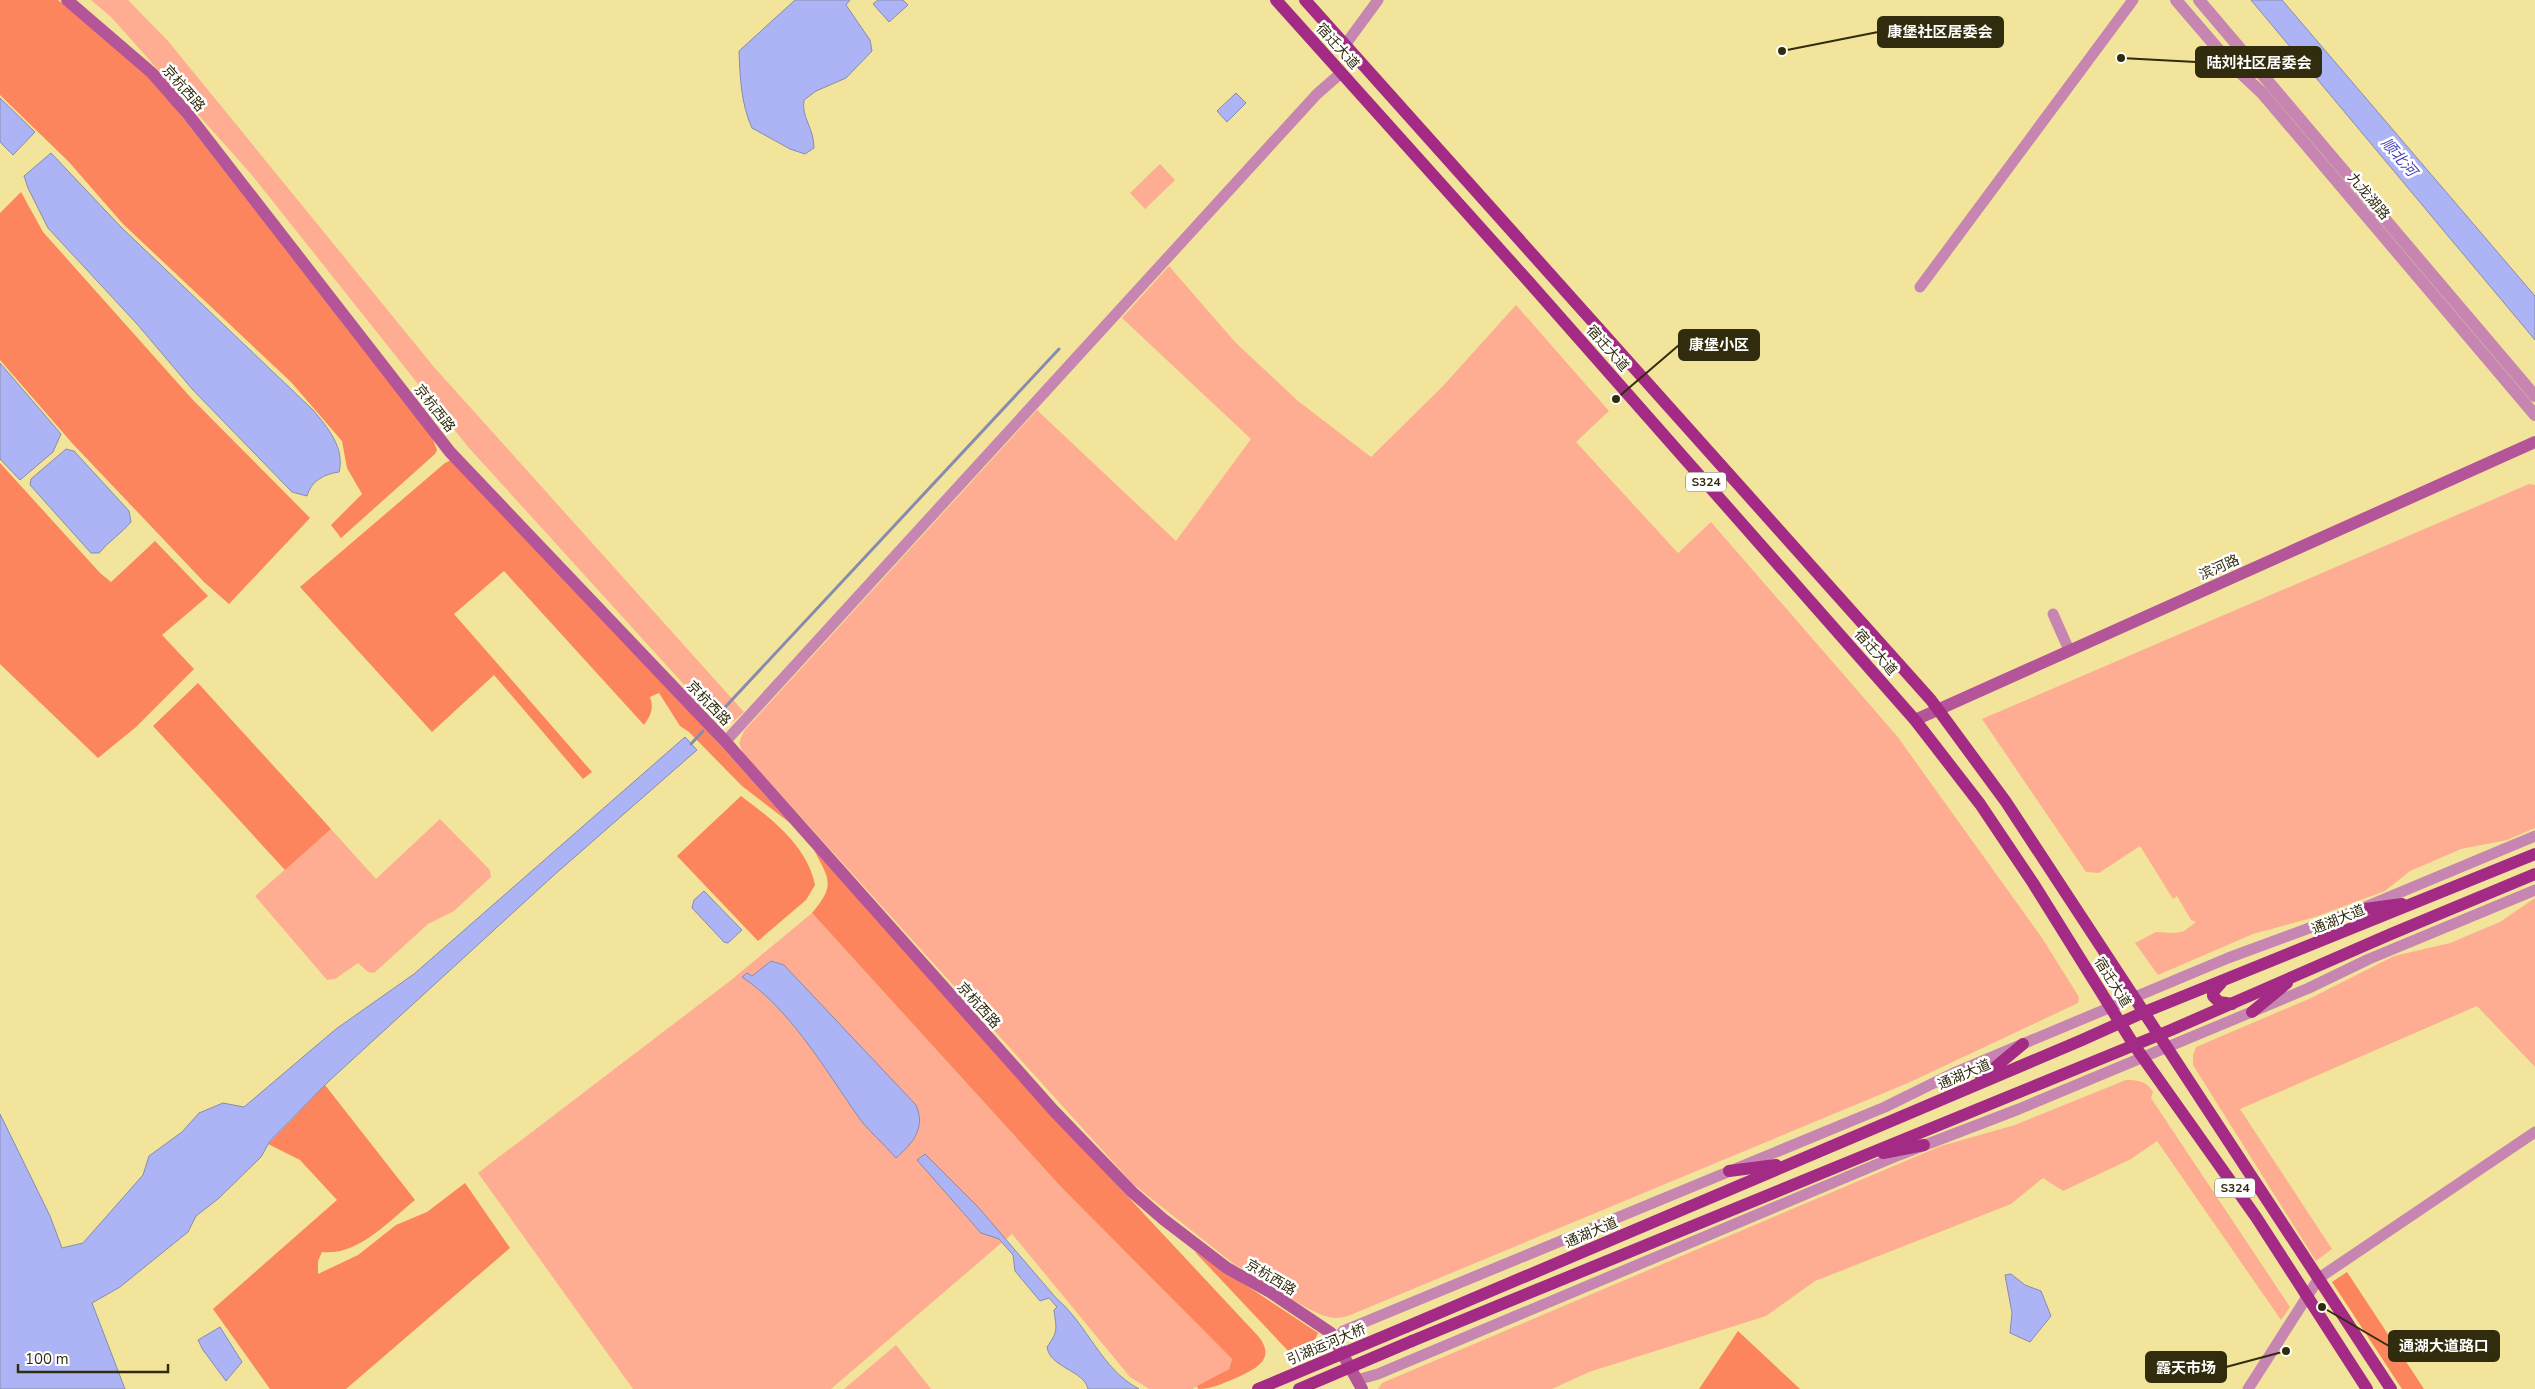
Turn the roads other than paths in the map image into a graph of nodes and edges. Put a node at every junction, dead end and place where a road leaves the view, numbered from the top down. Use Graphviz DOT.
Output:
graph roads {
  1 [pos="67,0"];
  2 [pos="1276,0"];
  3 [pos="1305,0"];
  4 [pos="1378,0"];
  5 [pos="2133,0"];
  6 [pos="2176,0"];
  7 [pos="2199,0"];
  8 [pos="1345,45"];
  9 [pos="1341,73"];
  10 [pos="1920,287"];
  11 [pos="2535,396"];
  12 [pos="2535,415"];
  13 [pos="2535,442"];
  14 [pos="2053,614"];
  15 [pos="2069,650"];
  16 [pos="1937,708"];
  17 [pos="1915,720"];
  18 [pos="725,742"];
  19 [pos="2535,836"];
  20 [pos="2535,854"];
  21 [pos="2535,874"];
  22 [pos="2535,890"];
  23 [pos="2417,902"];
  24 [pos="2358,910"];
  25 [pos="2295,976"];
  26 [pos="2225,980"];
  27 [pos="2133,998"];
  28 [pos="2232,1004"];
  29 [pos="2111,1008"];
  30 [pos="2252,1012"];
  31 [pos="2142,1013"];
  32 [pos="2120,1022"];
  33 [pos="2157,1036"];
  34 [pos="2023,1044"];
  35 [pos="2134,1045"];
  36 [pos="2166,1048"];
  37 [pos="2049,1054"];
  38 [pos="2143,1057"];
  39 [pos="2058,1075"];
  40 [pos="1973,1086"];
  41 [pos="2535,1132"];
  42 [pos="1924,1145"];
  43 [pos="1863,1156"];
  44 [pos="1793,1163"];
  45 [pos="1729,1172"];
  46 [pos="2319,1278"];
  47 [pos="2307,1296"];
  48 [pos="1406,1327"];
  49 [pos="1337,1340"];
  50 [pos="1360,1384"];
  51 [pos="1258,1389"];
  52 [pos="1299,1389"];
  53 [pos="2248,1389"];
  54 [pos="2367,1389"];
  55 [pos="2391,1389"];
  1 -- 18 [label="main road, 京杭西路"];
  2 -- 9 [label="main road, 宿迁大道 / S324"];
  3 -- 8 [label="main road, 宿迁大道 / S324"];
  4 -- 8 [label="street"];
  5 -- 10 [label="street"];
  6 -- 12 [label="street, 九龙湖路"];
  7 -- 11 [label="street, 九龙湖路"];
  8 -- 16 [label="main road, 宿迁大道 / S324"];
  9 -- 17 [label="main road, 宿迁大道 / S324"];
  9 -- 18 [label="street"];
  13 -- 15 [label="main road, 滨河路"];
  14 -- 15 [label="street"];
  15 -- 16 [label="main road, 滨河路"];
  16 -- 17 [label="main road, 滨河路"];
  16 -- 27 [label="main road, 宿迁大道 / S324"];
  17 -- 29 [label="main road, 宿迁大道 / S324"];
  18 -- 49 [label="main road, 京杭西路"];
  19 -- 24 [label="street"];
  20 -- 23 [label="main road, 通湖大道"];
  21 -- 25 [label="main road"];
  22 -- 30 [label="street"];
  23 -- 24 [label="main road"];
  23 -- 26 [label="main road, 通湖大道"];
  24 -- 27 [label="street"];
  25 -- 28 [label="main road"];
  25 -- 30 [label="main road"];
  26 -- 28 [label="main road"];
  26 -- 31 [label="main road, 通湖大道"];
  27 -- 29 [label="street"];
  27 -- 31 [label="main road, 宿迁大道 / S324"];
  28 -- 33 [label="main road"];
  29 -- 32 [label="main road, 宿迁大道 / S324"];
  29 -- 34 [label="street"];
  30 -- 36 [label="street"];
  31 -- 32 [label="main road, 通湖大道"];
  31 -- 33 [label="main road, 宿迁大道 / S324"];
  32 -- 35 [label="main road, 宿迁大道 / S324"];
  32 -- 37 [label="main road, 通湖大道"];
  33 -- 35 [label="main road"];
  33 -- 36 [label="main road, 宿迁大道 / S324"];
  34 -- 40 [label="main road"];
  34 -- 45 [label="street"];
  35 -- 38 [label="main road, 宿迁大道 / S324"];
  35 -- 39 [label="main road"];
  36 -- 38 [label="street"];
  36 -- 46 [label="main road, 宿迁大道 / S324"];
  37 -- 39 [label="main road"];
  37 -- 40 [label="main road, 通湖大道"];
  38 -- 42 [label="street"];
  38 -- 47 [label="main road, 宿迁大道 / S324"];
  39 -- 43 [label="main road"];
  40 -- 44 [label="main road, 通湖大道"];
  41 -- 46 [label="street"];
  42 -- 43 [label="main road"];
  42 -- 50 [label="street"];
  43 -- 52 [label="main road, bridge"];
  44 -- 45 [label="main road"];
  44 -- 48 [label="main road, 通湖大道"];
  45 -- 49 [label="street"];
  46 -- 47 [label="street"];
  46 -- 55 [label="main road, 宿迁大道 / S324"];
  47 -- 53 [label="street"];
  47 -- 54 [label="main road, 宿迁大道 / S324"];
  48 -- 51 [label="main road, 引湖运河大桥, bridge"];
  49 -- 50 [label="main road, 京杭西路"];
}
